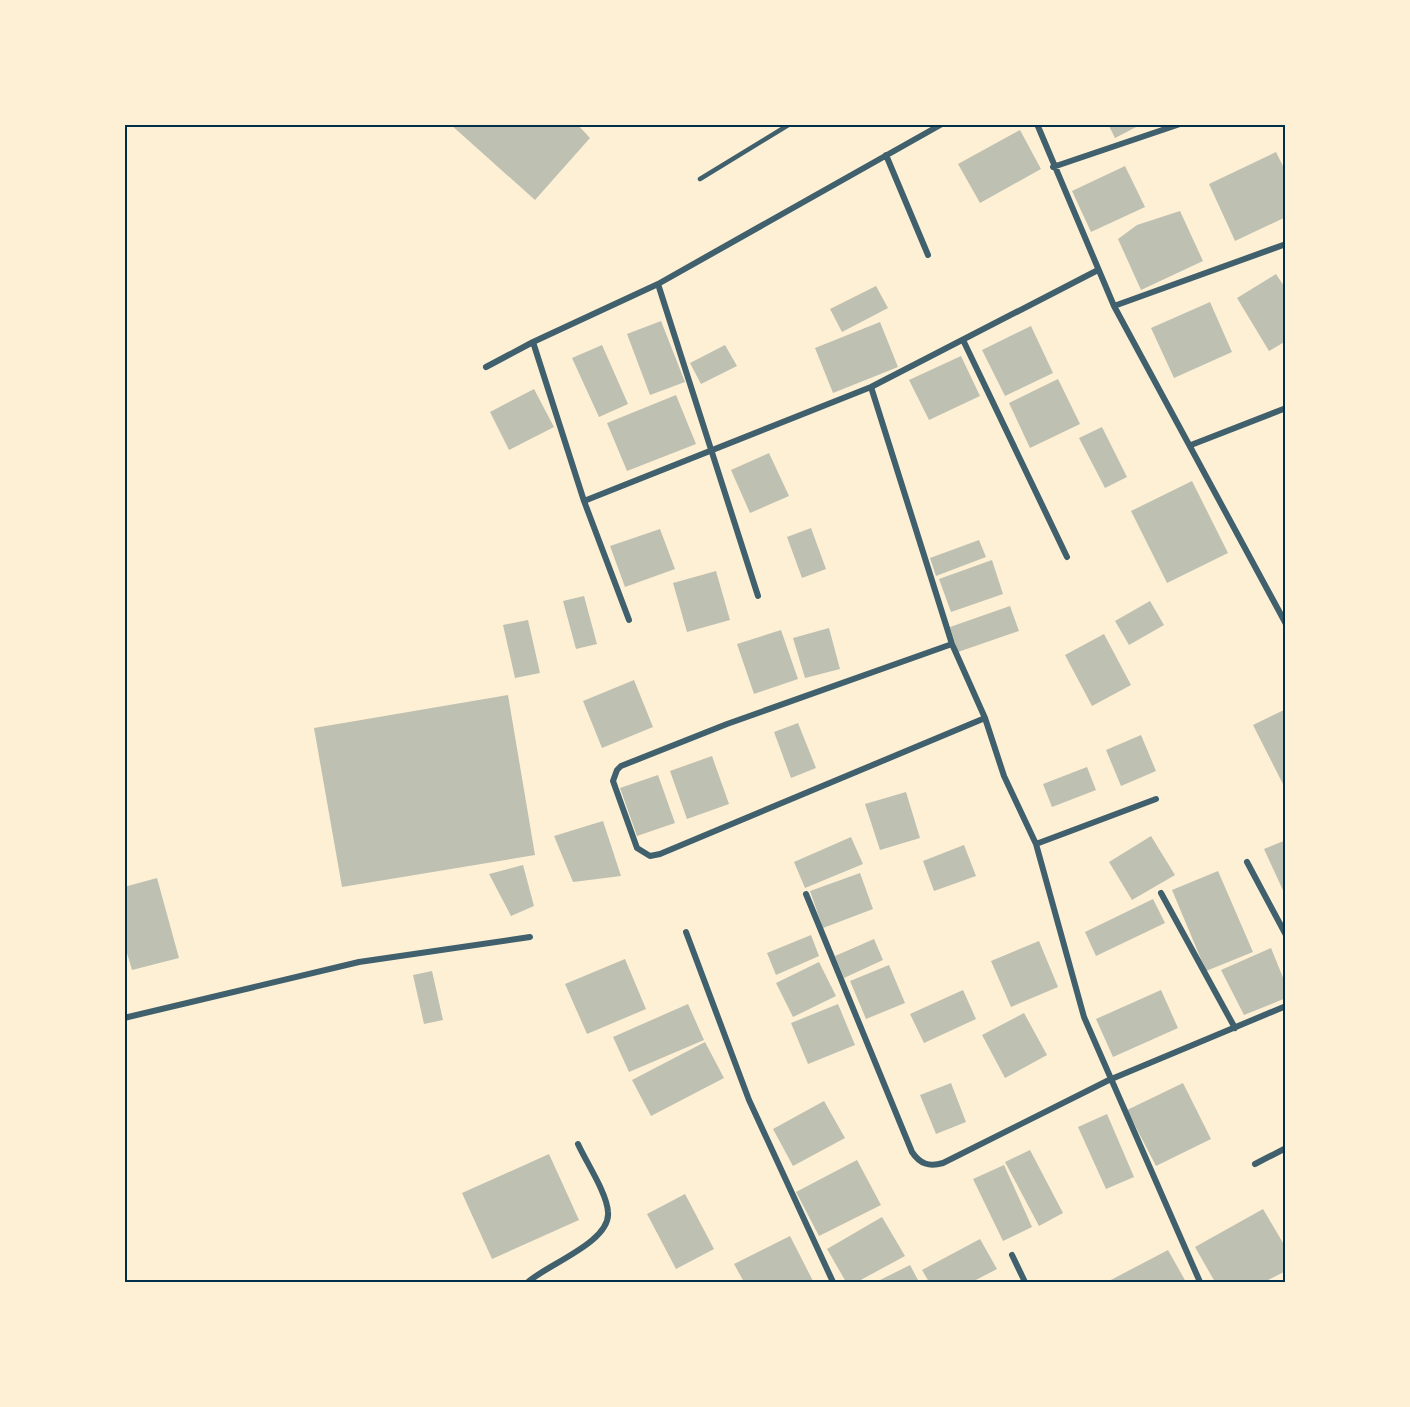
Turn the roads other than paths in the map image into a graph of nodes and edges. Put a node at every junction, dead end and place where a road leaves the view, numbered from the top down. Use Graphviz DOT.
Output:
graph roads {
  1 [pos="790,124"];
  2 [pos="942,124"];
  3 [pos="1037,124"];
  4 [pos="1180,124"];
  5 [pos="886,155"];
  6 [pos="1053,167"];
  7 [pos="700,179"];
  8 [pos="1286,244"];
  9 [pos="928,255"];
  10 [pos="1098,270"];
  11 [pos="658,284"];
  12 [pos="1114,306"];
  13 [pos="963,340"];
  14 [pos="533,342"];
  15 [pos="486,367"];
  16 [pos="871,387"];
  17 [pos="1286,408"];
  18 [pos="1191,445"];
  19 [pos="711,450"];
  20 [pos="584,501"];
  21 [pos="1066,557"];
  22 [pos="758,596"];
  23 [pos="628,620"];
  24 [pos="1286,624"];
  25 [pos="952,644"];
  26 [pos="985,718"];
  27 [pos="1156,799"];
  28 [pos="1036,844"];
  29 [pos="1248,862"];
  30 [pos="1161,893"];
  31 [pos="806,894"];
  32 [pos="686,932"];
  33 [pos="1286,935"];
  34 [pos="530,937"];
  35 [pos="1286,1006"];
  36 [pos="124,1018"];
  37 [pos="1235,1028"];
  38 [pos="1109,1080"];
  39 [pos="578,1144"];
  40 [pos="1286,1148"];
  41 [pos="1256,1164"];
  42 [pos="1012,1255"];
  43 [pos="528,1282"];
  44 [pos="833,1282"];
  45 [pos="1024,1282"];
  46 [pos="1200,1282"];
  1 -- 7 [label="lane"];
  2 -- 5 [label="street"];
  3 -- 6 [label="street"];
  4 -- 6 [label="street"];
  5 -- 9 [label="street"];
  5 -- 11 [label="street"];
  6 -- 10 [label="street"];
  8 -- 12 [label="street"];
  10 -- 12 [label="street"];
  10 -- 13 [label="street"];
  11 -- 14 [label="street"];
  11 -- 19 [label="street"];
  12 -- 18 [label="street"];
  13 -- 16 [label="street"];
  13 -- 21 [label="street"];
  14 -- 15 [label="street"];
  14 -- 20 [label="street"];
  16 -- 19 [label="street"];
  16 -- 25 [label="street"];
  17 -- 18 [label="street"];
  18 -- 24 [label="street"];
  19 -- 20 [label="street"];
  19 -- 22 [label="street"];
  20 -- 23 [label="street"];
  25 -- 26 [label="street"];
  25 -- 26 [label="street"];
  26 -- 28 [label="street"];
  27 -- 28 [label="street"];
  28 -- 38 [label="street"];
  29 -- 33 [label="street"];
  30 -- 37 [label="street"];
  31 -- 38 [label="street"];
  32 -- 44 [label="street"];
  34 -- 36 [label="street"];
  35 -- 37 [label="street"];
  37 -- 38 [label="street"];
  38 -- 46 [label="street"];
  39 -- 43 [label="street"];
  40 -- 41 [label="street"];
  42 -- 45 [label="street"];
}
